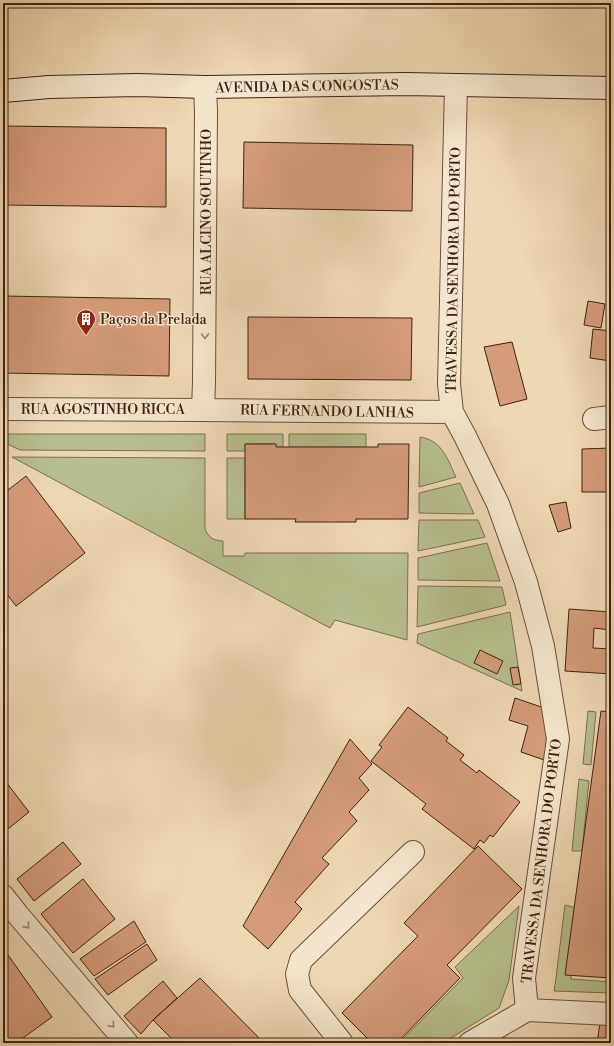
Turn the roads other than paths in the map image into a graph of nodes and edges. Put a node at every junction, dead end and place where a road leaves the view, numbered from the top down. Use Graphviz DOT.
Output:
graph roads {
  1 [pos="456,85"];
  2 [pos="206,87"];
  3 [pos="611,88"];
  4 [pos="3,91"];
  5 [pos="3,409"];
  6 [pos="203,410"];
  7 [pos="452,412"];
  8 [pos="413,852"];
  9 [pos="3,896"];
  10 [pos="527,1010"];
  11 [pos="611,1014"];
  12 [pos="127,1043"];
  13 [pos="342,1043"];
  14 [pos="470,1043"];
  1 -- 2 [label="street, AVENIDA DAS CONGOSTAS"];
  1 -- 3 [label="street, AVENIDA DAS CONGOSTAS"];
  1 -- 7 [label="street, TRAVESSA DA SENHORA DO PORTO"];
  2 -- 4 [label="street, AVENIDA DAS CONGOSTAS"];
  2 -- 6 [label="street, RUA ALCINO SOUTINHO, one-way"];
  5 -- 6 [label="street, RUA AGOSTINHO RICCA"];
  6 -- 7 [label="street, RUA FERNANDO LANHAS"];
  7 -- 10 [label="street, TRAVESSA DA SENHORA DO PORTO"];
  8 -- 13 [label="street"];
  9 -- 12 [label="street, one-way"];
  10 -- 11 [label="street"];
  10 -- 14 [label="street"];
}
